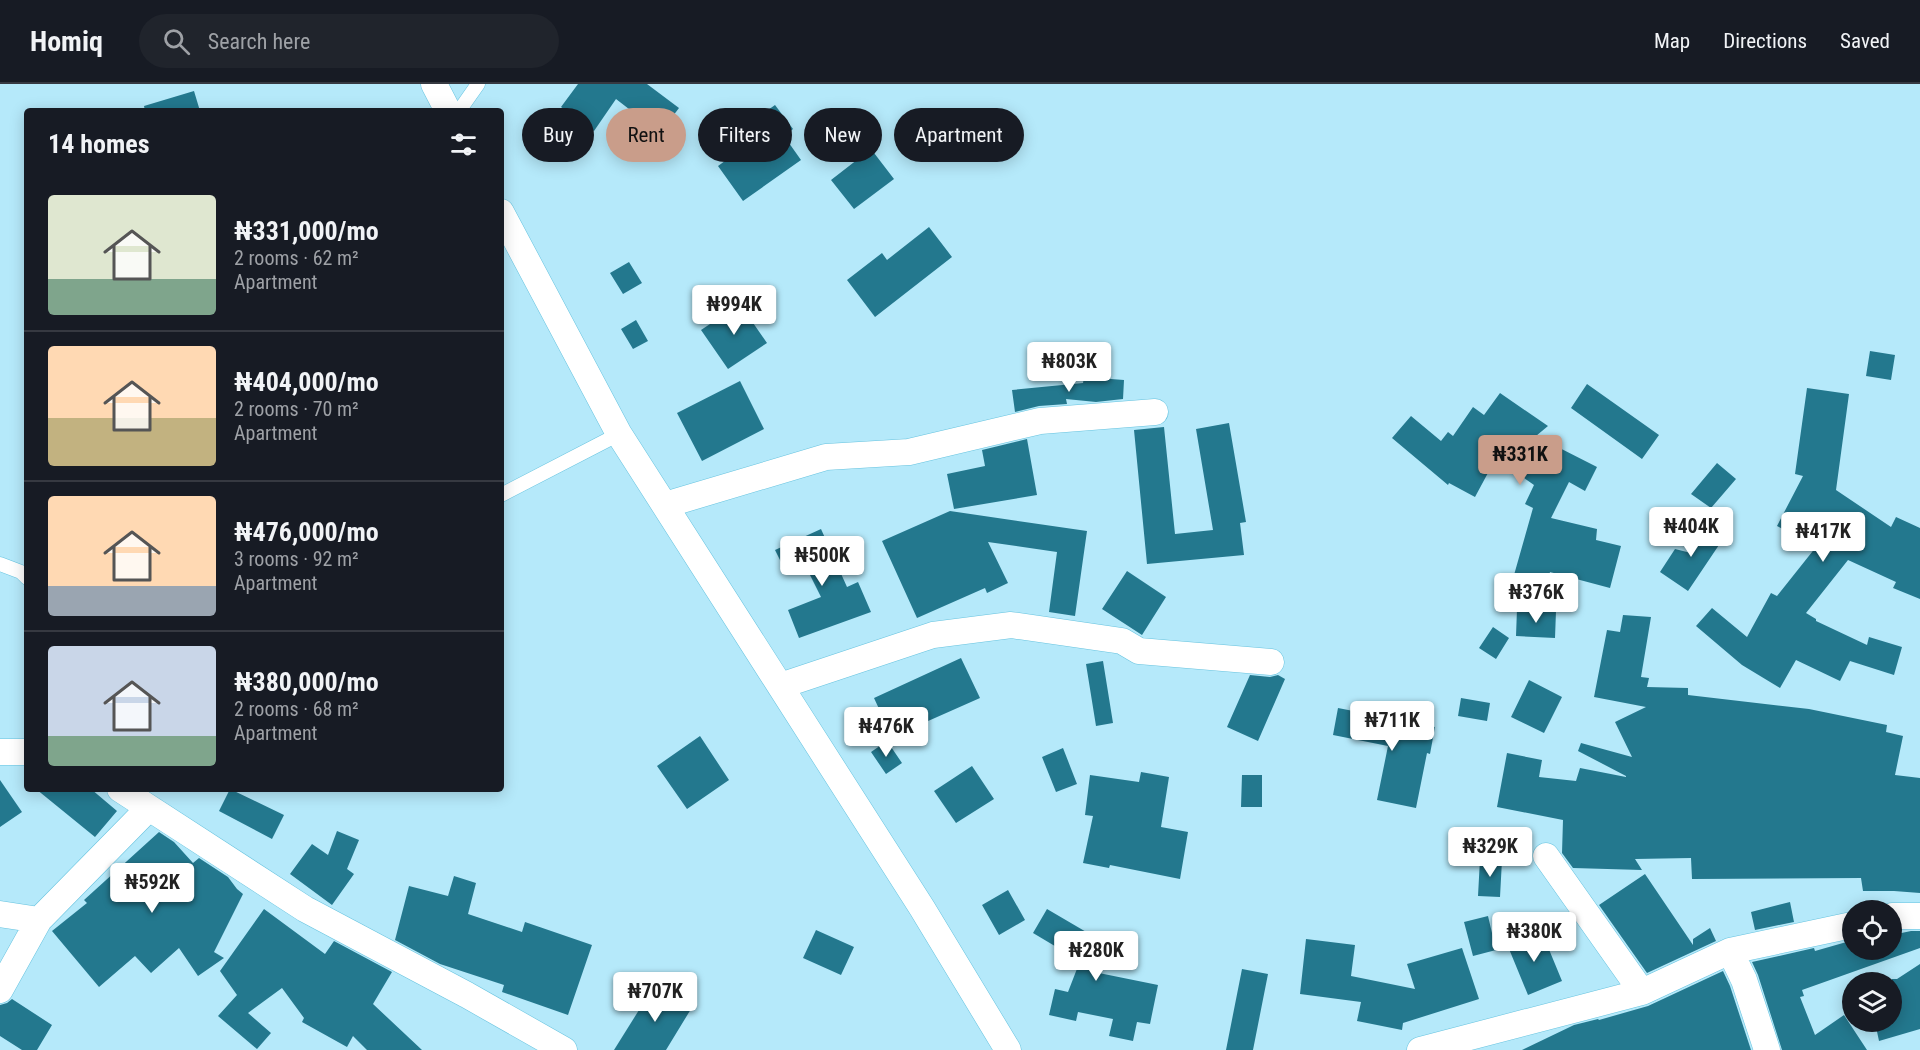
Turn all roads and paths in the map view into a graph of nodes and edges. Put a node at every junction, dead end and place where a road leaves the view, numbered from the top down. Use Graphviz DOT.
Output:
graph roads {
  1 [pos="434,84"];
  2 [pos="478,84"];
  3 [pos="446,108"];
  4 [pos="461,108"];
  5 [pos="504,218"];
  6 [pos="1155,412"];
  7 [pos="619,434"];
  8 [pos="504,493"];
  9 [pos="665,505"];
  10 [pos="0,564"];
  11 [pos="24,575"];
  12 [pos="1271,662"];
  13 [pos="780,686"];
  14 [pos="0,752"];
  15 [pos="24,752"];
  16 [pos="125,792"];
  17 [pos="149,808"];
  18 [pos="1546,856"];
  19 [pos="0,914"];
  20 [pos="1902,916"];
  21 [pos="1920,916"];
  22 [pos="39,920"];
  23 [pos="1842,926"];
  24 [pos="1730,951"];
  25 [pos="0,990"];
  26 [pos="1642,992"];
  27 [pos="564,1050"];
  28 [pos="1008,1050"];
  29 [pos="1419,1050"];
  30 [pos="1767,1050"];
  1 -- 3 [label="street"];
  2 -- 4 [label="lane"];
  5 -- 7 [label="street"];
  6 -- 9 [label="street"];
  7 -- 8 [label="lane"];
  7 -- 9 [label="street"];
  9 -- 13 [label="street"];
  10 -- 11 [label="lane"];
  12 -- 13 [label="street"];
  13 -- 28 [label="street"];
  14 -- 15 [label="street"];
  16 -- 17 [label="street"];
  17 -- 22 [label="street"];
  17 -- 27 [label="street"];
  18 -- 26 [label="street"];
  19 -- 22 [label="street"];
  20 -- 21 [label="street"];
  22 -- 25 [label="street"];
  23 -- 24 [label="street"];
  24 -- 26 [label="street"];
  24 -- 30 [label="street"];
  26 -- 29 [label="street"];
}
